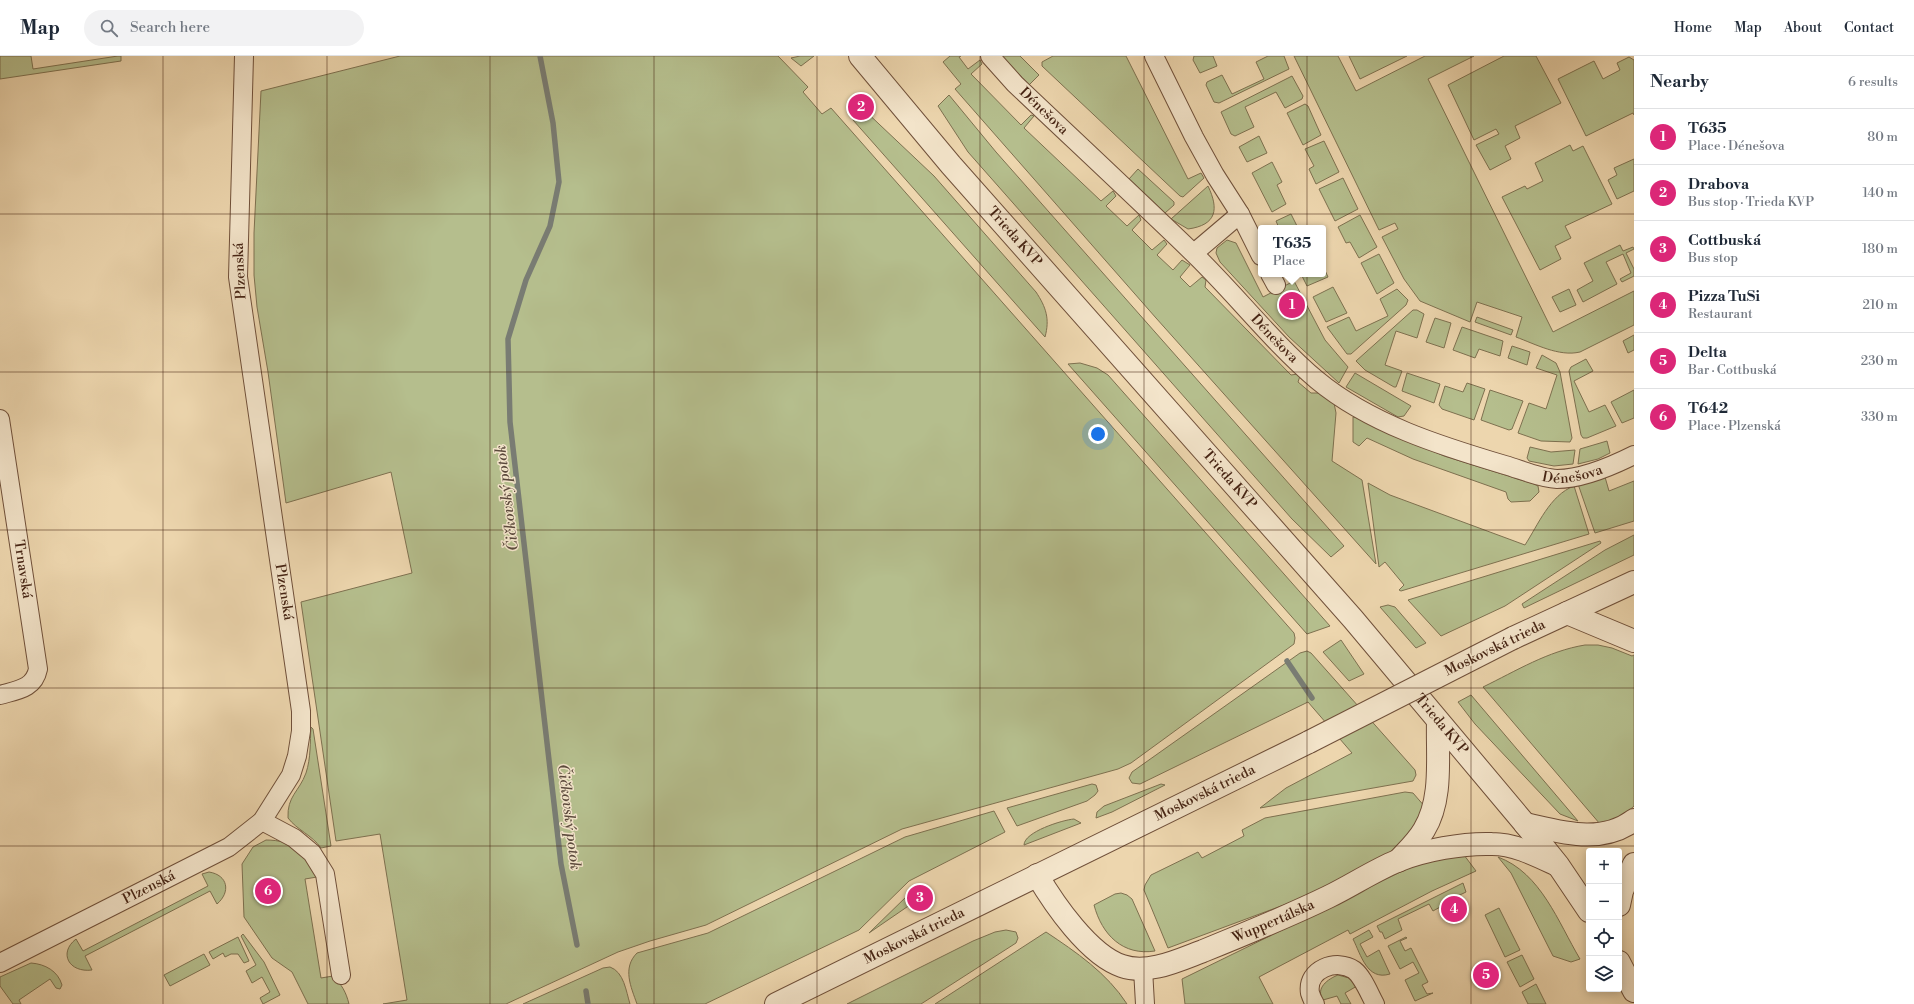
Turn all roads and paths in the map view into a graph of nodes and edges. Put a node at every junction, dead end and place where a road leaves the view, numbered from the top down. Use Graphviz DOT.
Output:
graph roads {
  1 [pos="244,56"];
  2 [pos="860,56"];
  3 [pos="990,56"];
  4 [pos="1154,56"];
  5 [pos="1240,214"];
  6 [pos="1258,250"];
  7 [pos="1194,253"];
  8 [pos="0,419"];
  9 [pos="1634,455"];
  10 [pos="1634,582"];
  11 [pos="1567,613"];
  12 [pos="1634,641"];
  13 [pos="0,695"];
  14 [pos="1438,722"];
  15 [pos="1634,820"];
  16 [pos="262,821"];
  17 [pos="1525,824"];
  18 [pos="1398,861"];
  19 [pos="1634,864"];
  20 [pos="1558,865"];
  21 [pos="1037,874"];
  22 [pos="1622,891"];
  23 [pos="1586,907"];
  24 [pos="0,963"];
  25 [pos="1622,968"];
  26 [pos="1143,969"];
  27 [pos="342,975"];
  28 [pos="1634,991"];
  29 [pos="779,1002"];
  30 [pos="1145,1004"];
  31 [pos="1315,1004"];
  32 [pos="1374,1004"];
  1 -- 16 [label="street, Plzenská"];
  2 -- 14 [label="street, Trieda KVP"];
  3 -- 7 [label="street, Dénešova"];
  4 -- 5 [label="street"];
  5 -- 6 [label="street"];
  5 -- 7 [label="street"];
  7 -- 9 [label="street, Dénešova"];
  8 -- 13 [label="street, Trnavská"];
  10 -- 11 [label="street, Moskovská trieda"];
  11 -- 12 [label="street"];
  11 -- 21 [label="street, Moskovská trieda, bridge"];
  14 -- 17 [label="street, Trieda KVP"];
  14 -- 18 [label="street"];
  15 -- 17 [label="street"];
  16 -- 24 [label="street, Plzenská"];
  16 -- 27 [label="street"];
  17 -- 20 [label="street, Trieda KVP"];
  18 -- 20 [label="street"];
  18 -- 26 [label="street, Wuppertálska"];
  19 -- 22 [label="street"];
  20 -- 23 [label="street, Trieda KVP"];
  21 -- 26 [label="street, Wuppertálska"];
  21 -- 29 [label="street, Moskovská trieda"];
  25 -- 28 [label="street"];
  26 -- 30 [label="street"];
  31 -- 32 [label="street"];
}
